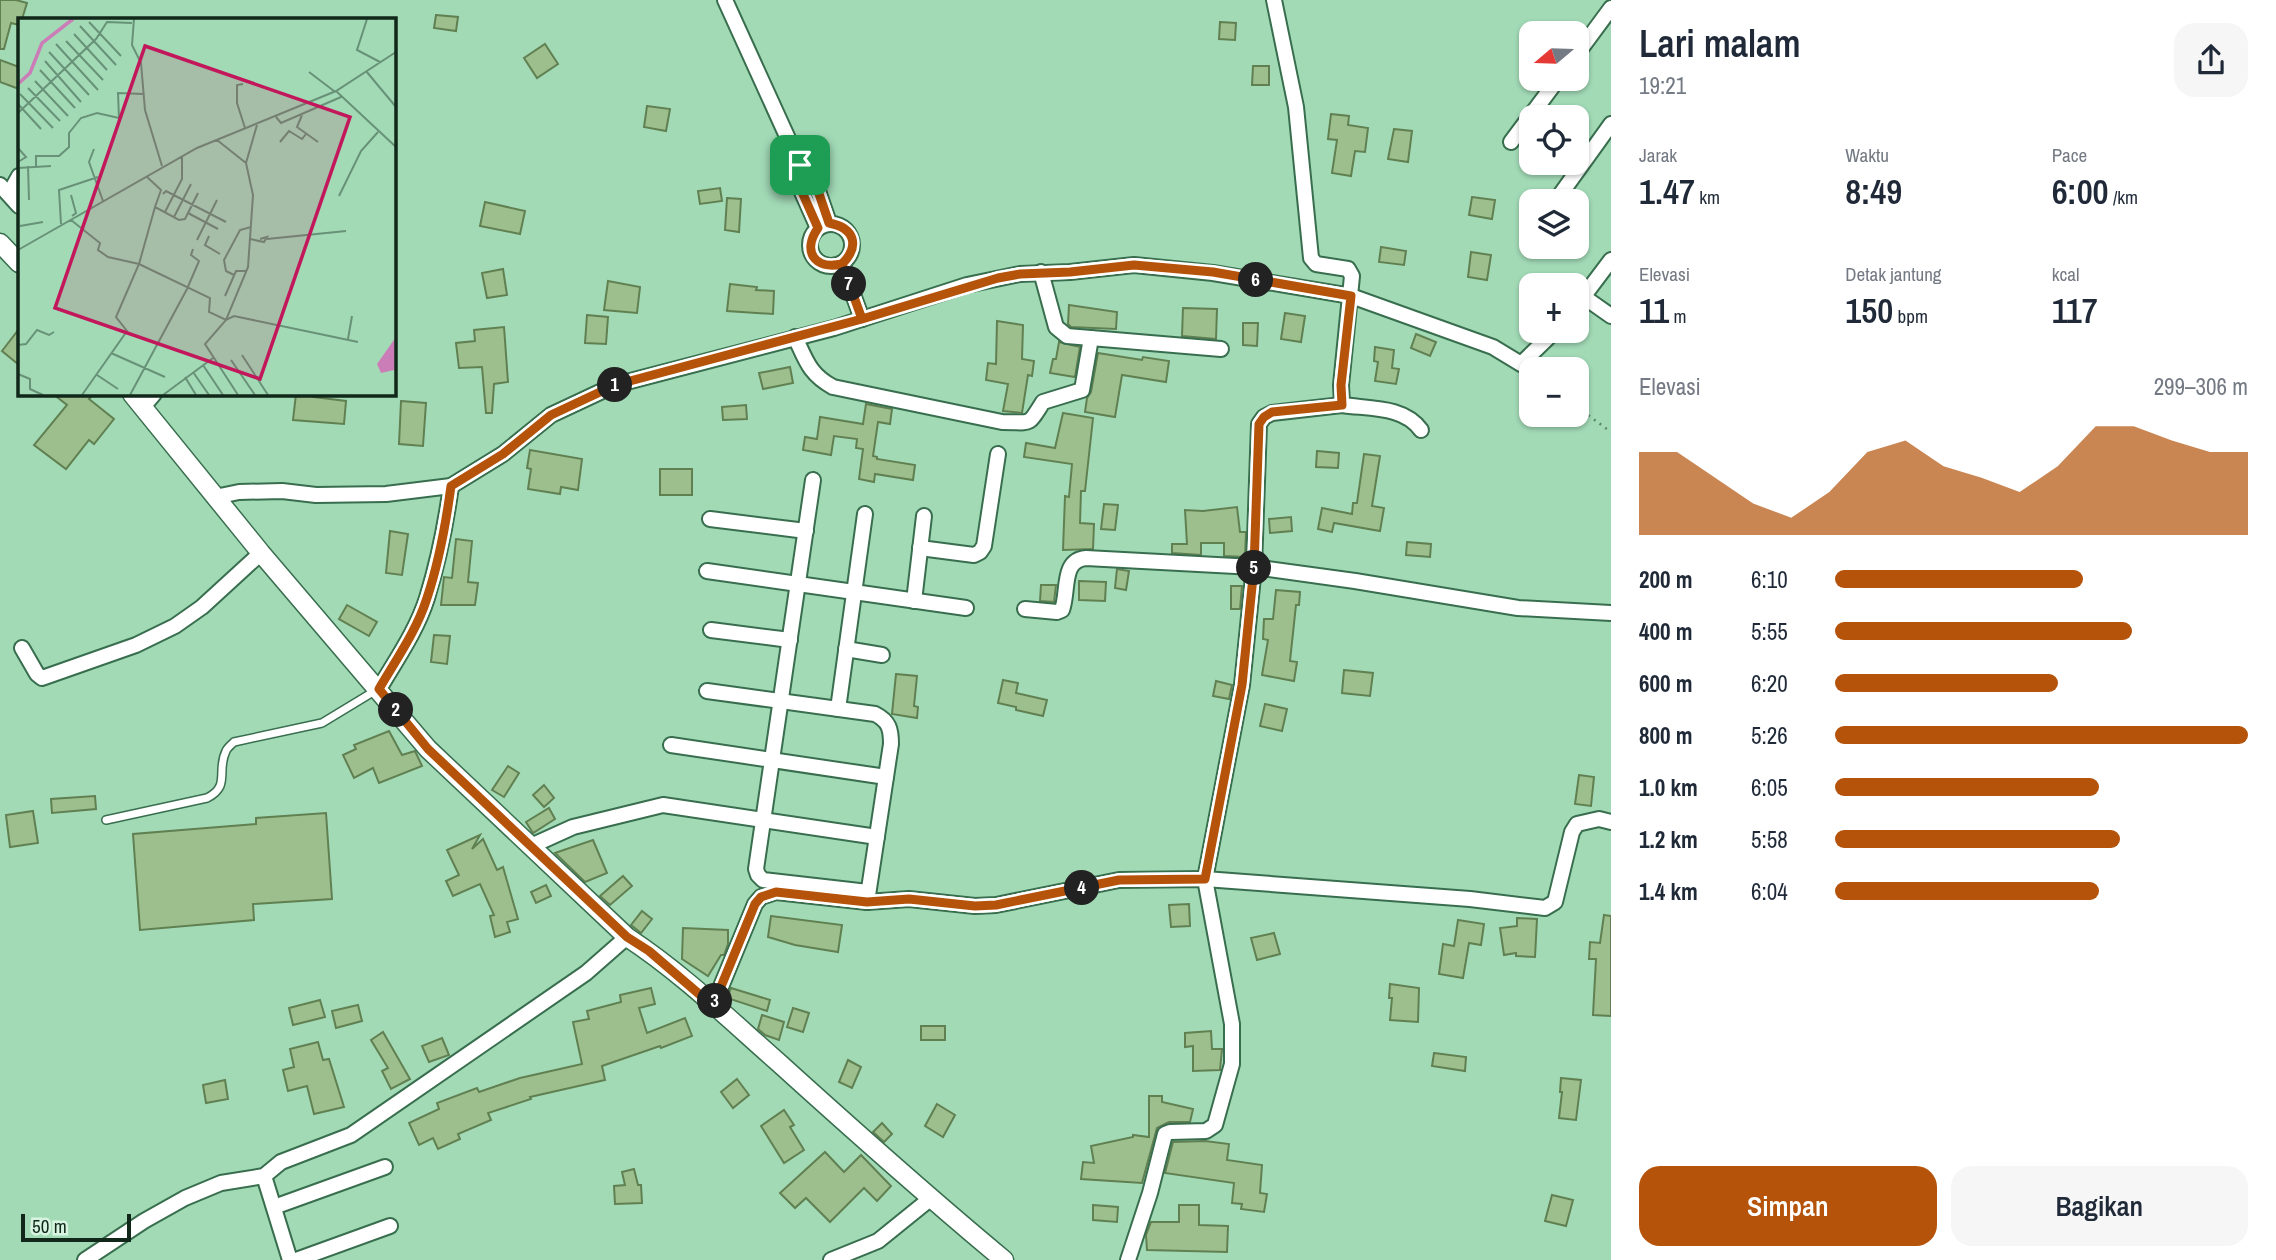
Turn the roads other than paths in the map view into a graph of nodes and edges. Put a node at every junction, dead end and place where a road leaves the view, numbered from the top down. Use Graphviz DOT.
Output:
graph roads {
  1 [pos="725,0"];
  2 [pos="1274,0"];
  3 [pos="1611,8"];
  4 [pos="1589,38"];
  5 [pos="1549,91"];
  6 [pos="1611,124"];
  7 [pos="1511,142"];
  8 [pos="18,177"];
  9 [pos="1564,189"];
  10 [pos="4,190"];
  11 [pos="18,205"];
  12 [pos="823,225"];
  13 [pos="0,243"];
  14 [pos="1611,260"];
  15 [pos="18,263"];
  16 [pos="842,264"];
  17 [pos="1041,272"];
  18 [pos="1589,289"];
  19 [pos="1351,296"];
  20 [pos="1589,305"];
  21 [pos="1611,316"];
  22 [pos="862,319"];
  23 [pos="795,337"];
  24 [pos="1091,338"];
  25 [pos="1543,343"];
  26 [pos="1221,349"];
  27 [pos="143,398"];
  28 [pos="1342,405"];
  29 [pos="1421,430"];
  30 [pos="998,454"];
  31 [pos="813,480"];
  32 [pos="451,486"];
  33 [pos="215,497"];
  34 [pos="864,514"];
  35 [pos="924,516"];
  36 [pos="710,519"];
  37 [pos="806,531"];
  38 [pos="920,548"];
  39 [pos="261,553"];
  40 [pos="1254,567"];
  41 [pos="707,572"];
  42 [pos="798,584"];
  43 [pos="854,592"];
  44 [pos="914,601"];
  45 [pos="966,608"];
  46 [pos="1025,609"];
  47 [pos="1611,613"];
  48 [pos="711,630"];
  49 [pos="790,640"];
  50 [pos="22,648"];
  51 [pos="846,649"];
  52 [pos="882,655"];
  53 [pos="379,689"];
  54 [pos="707,691"];
  55 [pos="781,701"];
  56 [pos="838,709"];
  57 [pos="671,745"];
  58 [pos="773,760"];
  59 [pos="886,777"];
  60 [pos="106,820"];
  61 [pos="764,820"];
  62 [pos="1611,822"];
  63 [pos="877,837"];
  64 [pos="531,846"];
  65 [pos="1205,879"];
  66 [pos="868,897"];
  67 [pos="627,937"];
  68 [pos="713,1006"];
  69 [pos="385,1167"];
  70 [pos="264,1176"];
  71 [pos="930,1199"];
  72 [pos="274,1208"];
  73 [pos="390,1226"];
  74 [pos="85,1260"];
  75 [pos="290,1260"];
  76 [pos="296,1260"];
  77 [pos="831,1260"];
  78 [pos="1004,1260"];
  79 [pos="1128,1260"];
  1 -- 12 [label="street"];
  2 -- 19 [label="street"];
  3 -- 4 [label="street"];
  5 -- 7 [label="street"];
  6 -- 9 [label="street"];
  8 -- 10 [label="street"];
  10 -- 11 [label="street"];
  12 -- 16 [label="street"];
  12 -- 16 [label="street"];
  13 -- 15 [label="street"];
  14 -- 18 [label="street"];
  16 -- 22 [label="street"];
  17 -- 19 [label="street"];
  17 -- 22 [label="street"];
  17 -- 24 [label="street"];
  19 -- 25 [label="street"];
  19 -- 28 [label="street"];
  20 -- 21 [label="street"];
  22 -- 23 [label="street"];
  23 -- 24 [label="street"];
  23 -- 32 [label="street"];
  24 -- 26 [label="street"];
  27 -- 33 [label="street"];
  28 -- 29 [label="street"];
  28 -- 40 [label="street"];
  30 -- 38 [label="street"];
  31 -- 37 [label="street"];
  32 -- 33 [label="street"];
  32 -- 53 [label="street"];
  33 -- 39 [label="street"];
  34 -- 43 [label="street"];
  35 -- 38 [label="street"];
  36 -- 37 [label="street"];
  37 -- 42 [label="street"];
  38 -- 44 [label="street"];
  39 -- 50 [label="street"];
  39 -- 53 [label="street"];
  40 -- 46 [label="street"];
  40 -- 47 [label="street"];
  40 -- 65 [label="street"];
  41 -- 42 [label="street"];
  42 -- 43 [label="street"];
  42 -- 49 [label="street"];
  43 -- 44 [label="street"];
  43 -- 51 [label="street"];
  44 -- 45 [label="street"];
  48 -- 49 [label="street"];
  49 -- 55 [label="street"];
  51 -- 52 [label="street"];
  51 -- 56 [label="street"];
  53 -- 60 [label="lane"];
  53 -- 64 [label="street"];
  54 -- 55 [label="street"];
  55 -- 56 [label="street"];
  55 -- 58 [label="street"];
  56 -- 59 [label="street"];
  57 -- 58 [label="street"];
  58 -- 59 [label="street"];
  58 -- 61 [label="street"];
  59 -- 63 [label="street"];
  61 -- 63 [label="street"];
  61 -- 64 [label="street"];
  61 -- 66 [label="street"];
  62 -- 65 [label="street"];
  63 -- 66 [label="street"];
  64 -- 67 [label="street"];
  65 -- 66 [label="street"];
  65 -- 79 [label="street"];
  66 -- 68 [label="street"];
  67 -- 68 [label="street"];
  67 -- 70 [label="street"];
  68 -- 71 [label="street"];
  69 -- 72 [label="street"];
  70 -- 72 [label="street"];
  70 -- 74 [label="street"];
  71 -- 77 [label="street"];
  71 -- 78 [label="street"];
  72 -- 75 [label="street"];
  73 -- 76 [label="street"];
}
